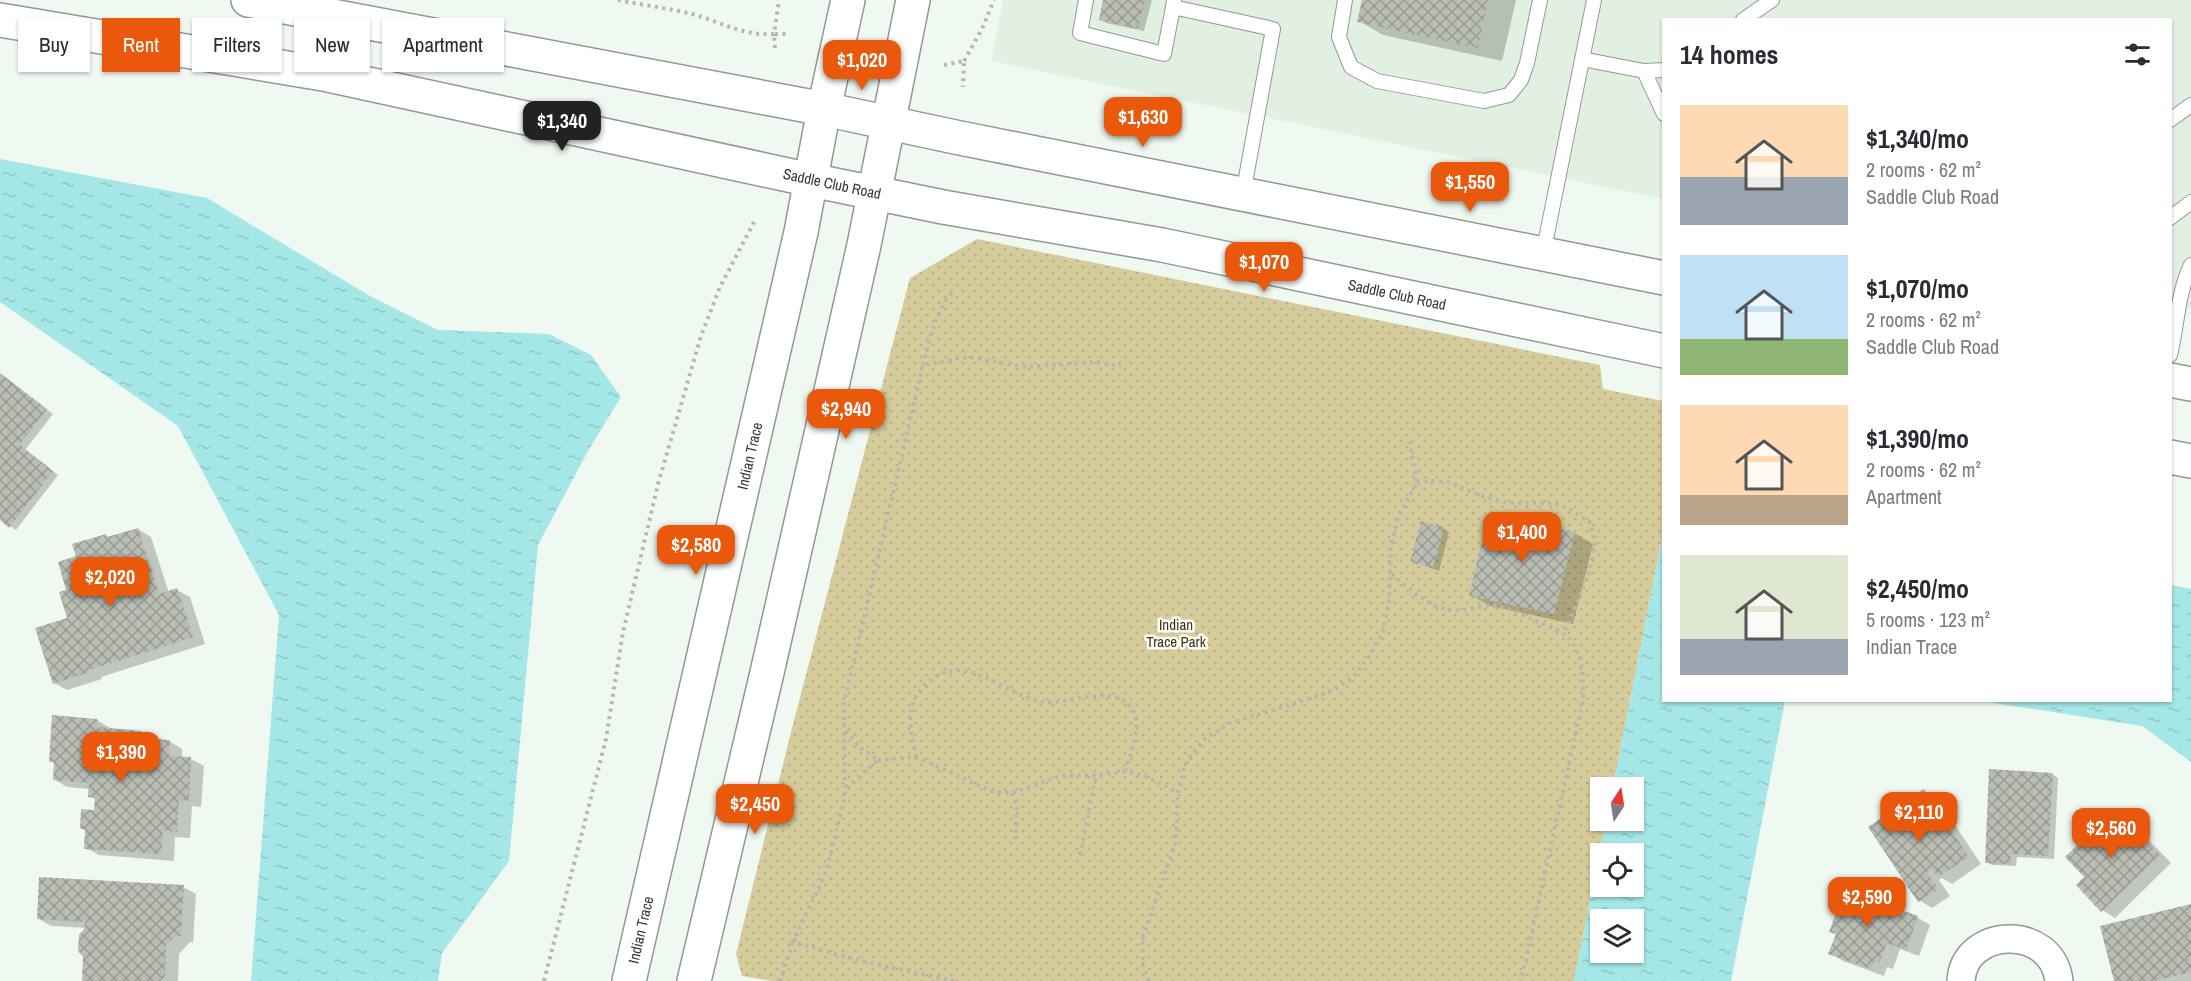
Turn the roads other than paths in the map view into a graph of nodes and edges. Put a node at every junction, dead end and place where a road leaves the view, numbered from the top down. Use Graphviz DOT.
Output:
graph roads {
  1 [pos="248,0"];
  2 [pos="848,0"];
  3 [pos="913,0"];
  4 [pos="1086,0"];
  5 [pos="1345,0"];
  6 [pos="1540,0"];
  7 [pos="1594,0"];
  8 [pos="1772,0"];
  9 [pos="1173,3"];
  10 [pos="1746,18"];
  11 [pos="0,20"];
  12 [pos="1582,59"];
  13 [pos="1662,69"];
  14 [pos="1644,71"];
  15 [pos="2191,105"];
  16 [pos="824,109"];
  17 [pos="1662,110"];
  18 [pos="2172,119"];
  19 [pos="888,123"];
  20 [pos="811,180"];
  21 [pos="874,193"];
  22 [pos="1243,194"];
  23 [pos="2191,202"];
  24 [pos="2172,216"];
  25 [pos="1543,254"];
  26 [pos="2191,264"];
  27 [pos="1662,278"];
  28 [pos="2172,347"];
  29 [pos="1662,351"];
  30 [pos="2172,380"];
  31 [pos="2191,384"];
  32 [pos="2172,457"];
  33 [pos="2191,461"];
  34 [pos="629,981"];
  35 [pos="694,981"];
  36 [pos="1961,981"];
  37 [pos="2059,981"];
  1 -- 16 [label="street"];
  2 -- 16 [label="street, Indian Trace"];
  3 -- 19 [label="street"];
  4 -- 9 [label="lane"];
  5 -- 6 [label="lane"];
  7 -- 12 [label="lane"];
  8 -- 10 [label="lane"];
  9 -- 22 [label="lane"];
  11 -- 20 [label="street, Saddle Club Road"];
  12 -- 14 [label="lane"];
  12 -- 25 [label="lane"];
  13 -- 14 [label="lane"];
  14 -- 17 [label="lane"];
  15 -- 18 [label="lane"];
  16 -- 19 [label="street"];
  16 -- 20 [label="street, Indian Trace"];
  19 -- 21 [label="street"];
  19 -- 22 [label="street"];
  20 -- 21 [label="street, Saddle Club Road"];
  20 -- 34 [label="street, Indian Trace"];
  21 -- 29 [label="street, Saddle Club Road"];
  21 -- 35 [label="street"];
  22 -- 25 [label="street"];
  23 -- 24 [label="lane"];
  25 -- 27 [label="street"];
  26 -- 28 [label="lane"];
  30 -- 31 [label="street"];
  32 -- 33 [label="street"];
  36 -- 37 [label="street"];
}
